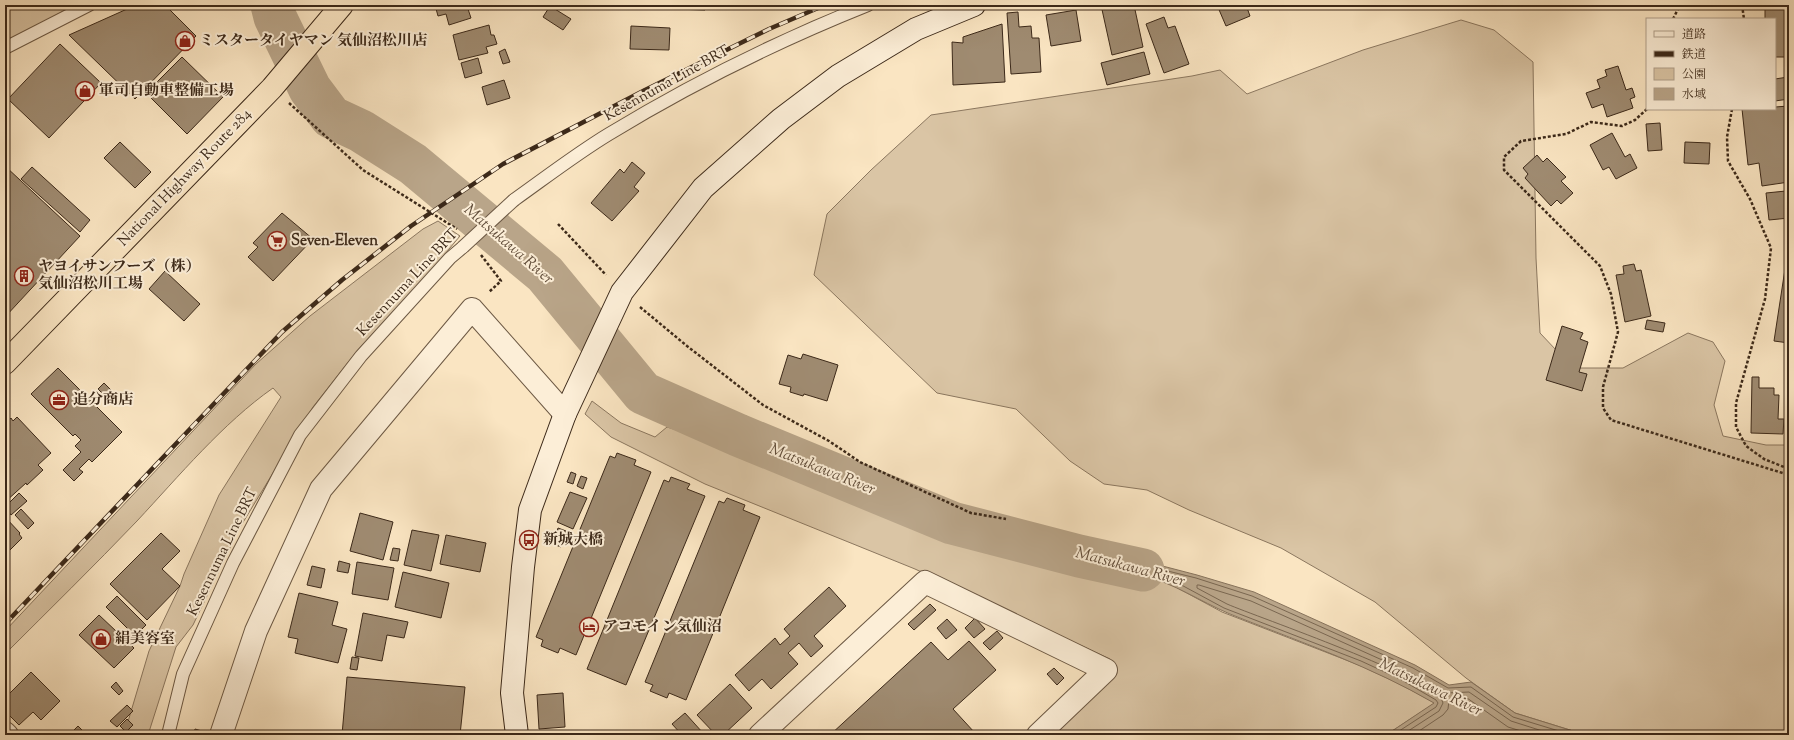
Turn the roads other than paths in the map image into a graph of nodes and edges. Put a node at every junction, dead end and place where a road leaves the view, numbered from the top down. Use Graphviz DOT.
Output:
graph roads {
  1 [pos="89,5"];
  2 [pos="342,5"];
  3 [pos="868,5"];
  4 [pos="974,5"];
  5 [pos="5,48"];
  6 [pos="5,363"];
  7 [pos="565,414"];
  8 [pos="5,733"];
  9 [pos="7,735"];
  10 [pos="168,735"];
  11 [pos="221,735"];
  12 [pos="517,735"];
  13 [pos="760,735"];
  14 [pos="1038,735"];
  1 -- 5 [label="lane"];
  2 -- 6 [label="highway, National Highway Route 284"];
  3 -- 10 [label="lane, Kesennuma Line BRT, bridge"];
  4 -- 7 [label="street"];
  7 -- 11 [label="street"];
  7 -- 12 [label="street"];
  8 -- 9 [label="street"];
  13 -- 14 [label="street"];
}
